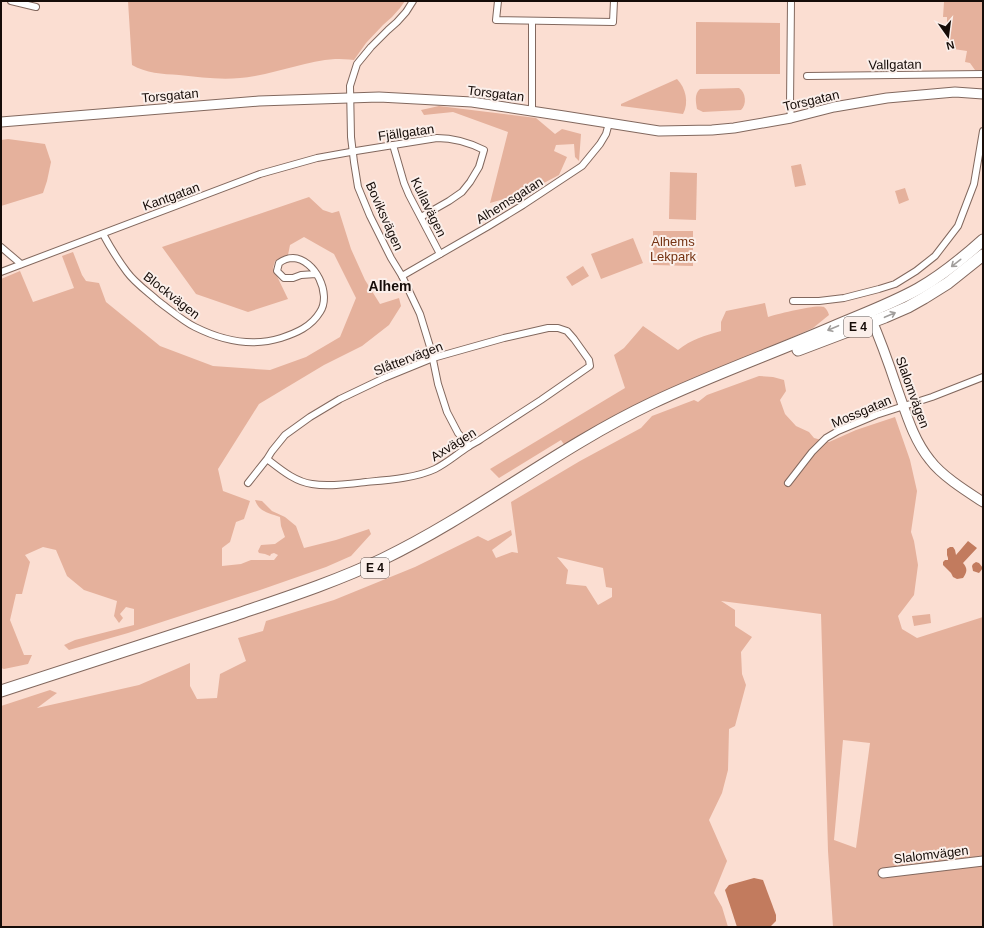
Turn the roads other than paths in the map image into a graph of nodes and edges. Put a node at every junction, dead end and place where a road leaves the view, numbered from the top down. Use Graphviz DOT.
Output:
graph roads {
  1 [pos="11,1"];
  2 [pos="413,1"];
  3 [pos="498,1"];
  4 [pos="614,1"];
  5 [pos="791,1"];
  6 [pos="36,7"];
  7 [pos="532,21"];
  8 [pos="983,74"];
  9 [pos="807,76"];
  10 [pos="983,94"];
  11 [pos="350,98"];
  12 [pos="532,111"];
  13 [pos="792,118"];
  14 [pos="1,122"];
  15 [pos="609,123"];
  16 [pos="983,131"];
  17 [pos="393,145"];
  18 [pos="352,151"];
  19 [pos="421,217"];
  20 [pos="103,234"];
  21 [pos="983,240"];
  22 [pos="1,247"];
  23 [pos="440,254"];
  24 [pos="983,255"];
  25 [pos="22,264"];
  26 [pos="1,272"];
  27 [pos="316,274"];
  28 [pos="402,276"];
  29 [pos="794,301"];
  30 [pos="871,317"];
  31 [pos="433,358"];
  32 [pos="590,366"];
  33 [pos="983,377"];
  34 [pos="903,406"];
  35 [pos="469,446"];
  36 [pos="267,459"];
  37 [pos="248,483"];
  38 [pos="788,483"];
  39 [pos="983,502"];
  40 [pos="1,691"];
  41 [pos="1,697"];
  42 [pos="983,861"];
  43 [pos="883,873"];
  1 -- 6 [label="street"];
  2 -- 11 [label="street, Boviksvägen"];
  3 -- 7 [label="street"];
  4 -- 7 [label="street"];
  5 -- 13 [label="street"];
  7 -- 12 [label="street"];
  8 -- 9 [label="street, Vallgatan"];
  10 -- 13 [label="main road, Torsgatan"];
  11 -- 12 [label="main road, Torsgatan"];
  11 -- 14 [label="main road, Torsgatan"];
  11 -- 18 [label="street, Boviksvägen"];
  12 -- 15 [label="main road, Torsgatan"];
  13 -- 15 [label="main road, Torsgatan"];
  15 -- 23 [label="street, Alhemsgatan"];
  16 -- 29 [label="street"];
  17 -- 18 [label="street, Fjällgatan"];
  17 -- 19 [label="street, Kullavägen"];
  17 -- 19 [label="street, Fjällgatan"];
  18 -- 20 [label="street, Kantgatan"];
  18 -- 28 [label="street, Boviksvägen"];
  19 -- 23 [label="street, Kullavägen"];
  20 -- 25 [label="street, Kantgatan"];
  20 -- 27 [label="street, Blockvägen"];
  21 -- 30 [label="highway, E 4, one-way"];
  22 -- 25 [label="street"];
  23 -- 28 [label="street, Alhemsgatan"];
  30 -- 24 [label="highway, E 4, one-way"];
  25 -- 26 [label="street, Kantgatan"];
  27 -- 27 [label="street, Blockvägen"];
  28 -- 31 [label="street, Boviksvägen"];
  30 -- 34 [label="main road, Slalomvägen"];
  30 -- 40 [label="highway, E 4, one-way"];
  30 -- 41 [label="highway, E 4"];
  31 -- 32 [label="street, Slåttervägen"];
  31 -- 35 [label="street, Boviksvägen"];
  31 -- 36 [label="street, Slåttervägen"];
  32 -- 35 [label="street, Axvägen"];
  33 -- 34 [label="street, Mossgatan"];
  34 -- 38 [label="street, Mossgatan"];
  34 -- 39 [label="main road, Slalomvägen"];
  35 -- 36 [label="street, Axvägen"];
  36 -- 37 [label="street, Slåttervägen"];
  42 -- 43 [label="main road, Slalomvägen"];
}
